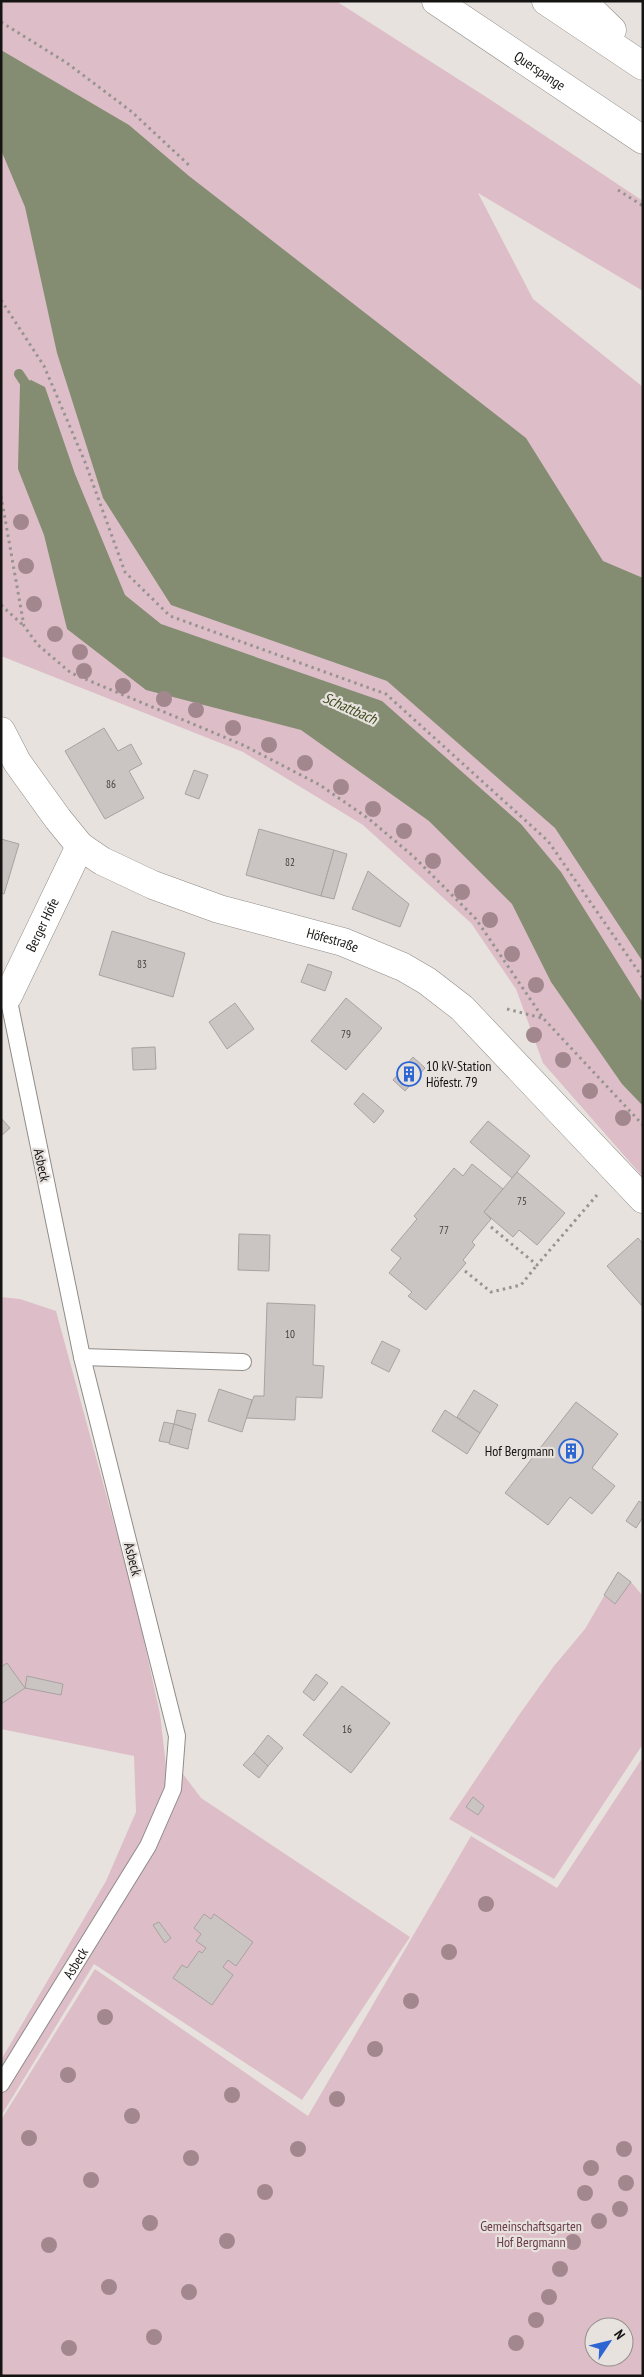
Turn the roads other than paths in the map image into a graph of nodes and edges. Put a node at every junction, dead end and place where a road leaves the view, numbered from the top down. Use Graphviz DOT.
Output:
graph roads {
  1 [pos="436,1"];
  2 [pos="546,1"];
  3 [pos="582,1"];
  4 [pos="643,58"];
  5 [pos="643,66"];
  6 [pos="643,140"];
  7 [pos="1,731"];
  8 [pos="9,763"];
  9 [pos="80,846"];
  10 [pos="4,1000"];
  11 [pos="643,1199"];
  12 [pos="82,1357"];
  13 [pos="243,1362"];
  14 [pos="1,2084"];
  1 -- 6 [label="main road, Querspange"];
  2 -- 5 [label="main road"];
  3 -- 4 [label="main road"];
  7 -- 8 [label="main road, Höfestraße"];
  8 -- 9 [label="main road, Höfestraße"];
  9 -- 10 [label="main road, Berger Höfe"];
  9 -- 11 [label="main road, Höfestraße"];
  10 -- 12 [label="lane, Asbeck"];
  12 -- 13 [label="lane"];
  12 -- 14 [label="lane, Asbeck"];
}
